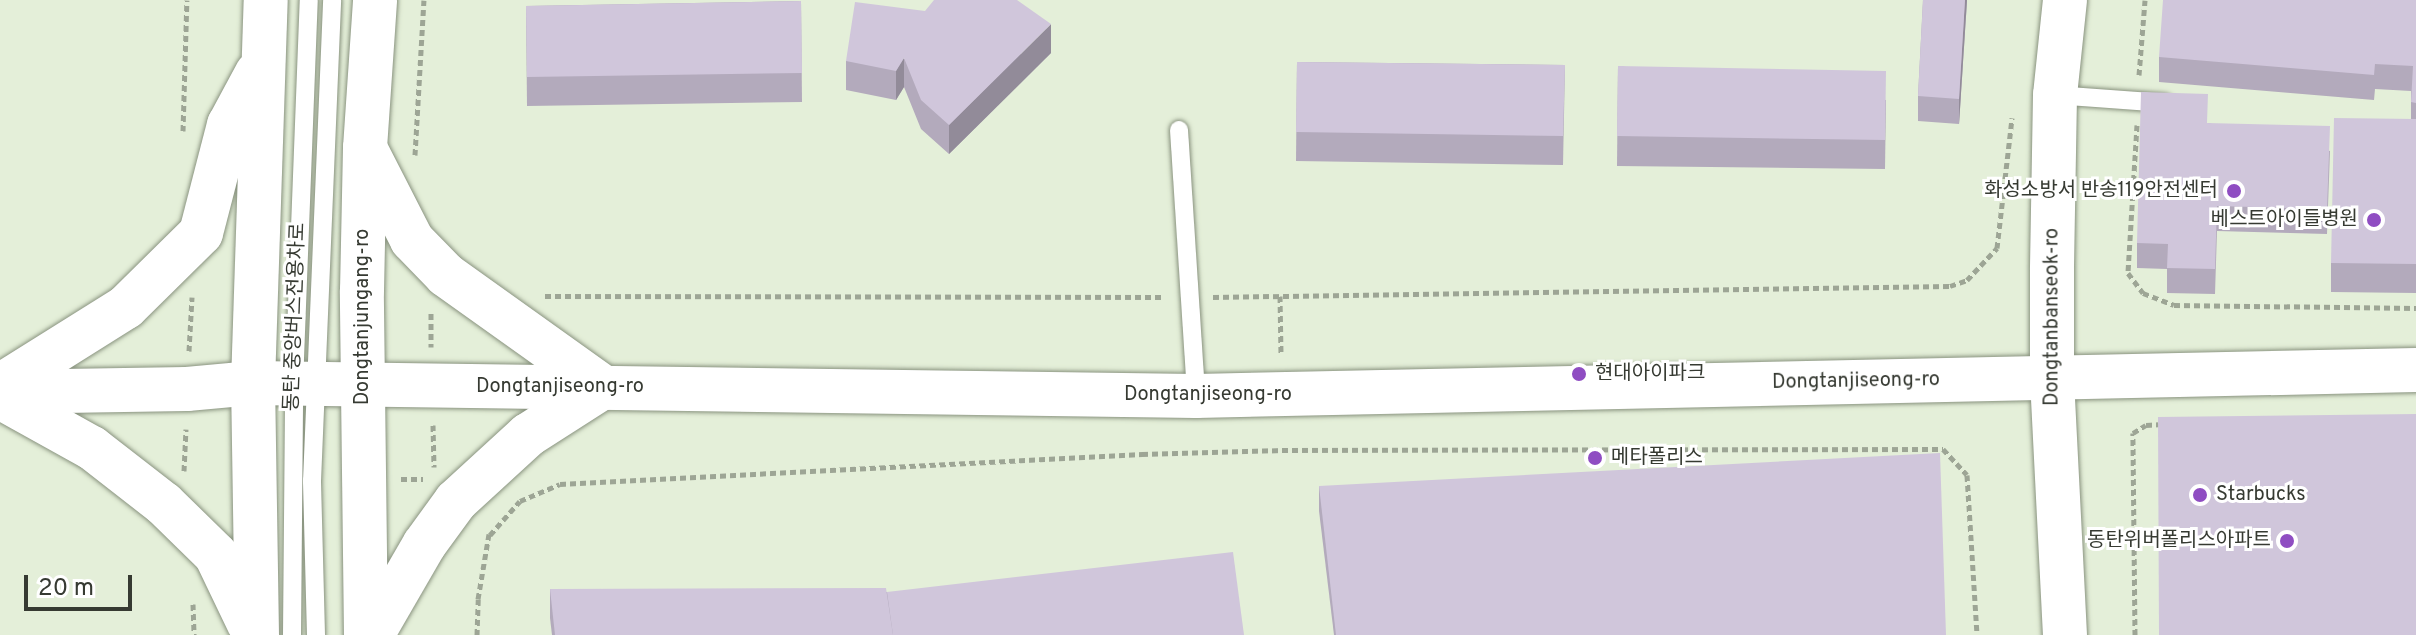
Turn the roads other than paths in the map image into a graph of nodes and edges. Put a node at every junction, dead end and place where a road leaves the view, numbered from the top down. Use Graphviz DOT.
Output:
graph roads {
  1 [pos="266,0"];
  2 [pos="309,0"];
  3 [pos="332,0"];
  4 [pos="375,0"];
  5 [pos="2065,0"];
  6 [pos="262,64"];
  7 [pos="2055,95"];
  8 [pos="2180,104"];
  9 [pos="1179,130"];
  10 [pos="365,148"];
  11 [pos="2410,372"];
  12 [pos="2052,379"];
  13 [pos="287,384"];
  14 [pos="362,386"];
  15 [pos="603,387"];
  16 [pos="0,391"];
  17 [pos="1196,396"];
  18 [pos="256,635"];
  19 [pos="292,635"];
  20 [pos="316,635"];
  21 [pos="369,635"];
  22 [pos="2065,635"];
  1 -- 6 [label="street"];
  2 -- 13 [label="lane, 동탄 중앙버스전용차로"];
  3 -- 13 [label="lane, 동탄 중앙버스전용차로"];
  4 -- 10 [label="street, Dongtanjungang-ro"];
  5 -- 7 [label="street, Dongtanbanseok-ro"];
  6 -- 13 [label="street"];
  6 -- 16 [label="street"];
  7 -- 8 [label="lane"];
  7 -- 12 [label="street, Dongtanbanseok-ro"];
  9 -- 17 [label="lane"];
  10 -- 14 [label="street, Dongtanjungang-ro"];
  10 -- 15 [label="street"];
  11 -- 12 [label="street, Dongtanjiseong-ro"];
  12 -- 17 [label="street, Dongtanjiseong-ro"];
  12 -- 22 [label="street, Dongtanbanseok-ro"];
  13 -- 14 [label="street, Dongtanjiseong-ro"];
  13 -- 16 [label="street, Dongtanjiseong-ro"];
  13 -- 18 [label="street"];
  13 -- 19 [label="lane, 동탄 중앙버스전용차로"];
  13 -- 20 [label="lane, 동탄 중앙버스전용차로"];
  14 -- 15 [label="street, Dongtanjiseong-ro"];
  14 -- 21 [label="street, Dongtanjungang-ro"];
  15 -- 17 [label="street, Dongtanjiseong-ro"];
  15 -- 21 [label="street"];
  16 -- 18 [label="street"];
}
